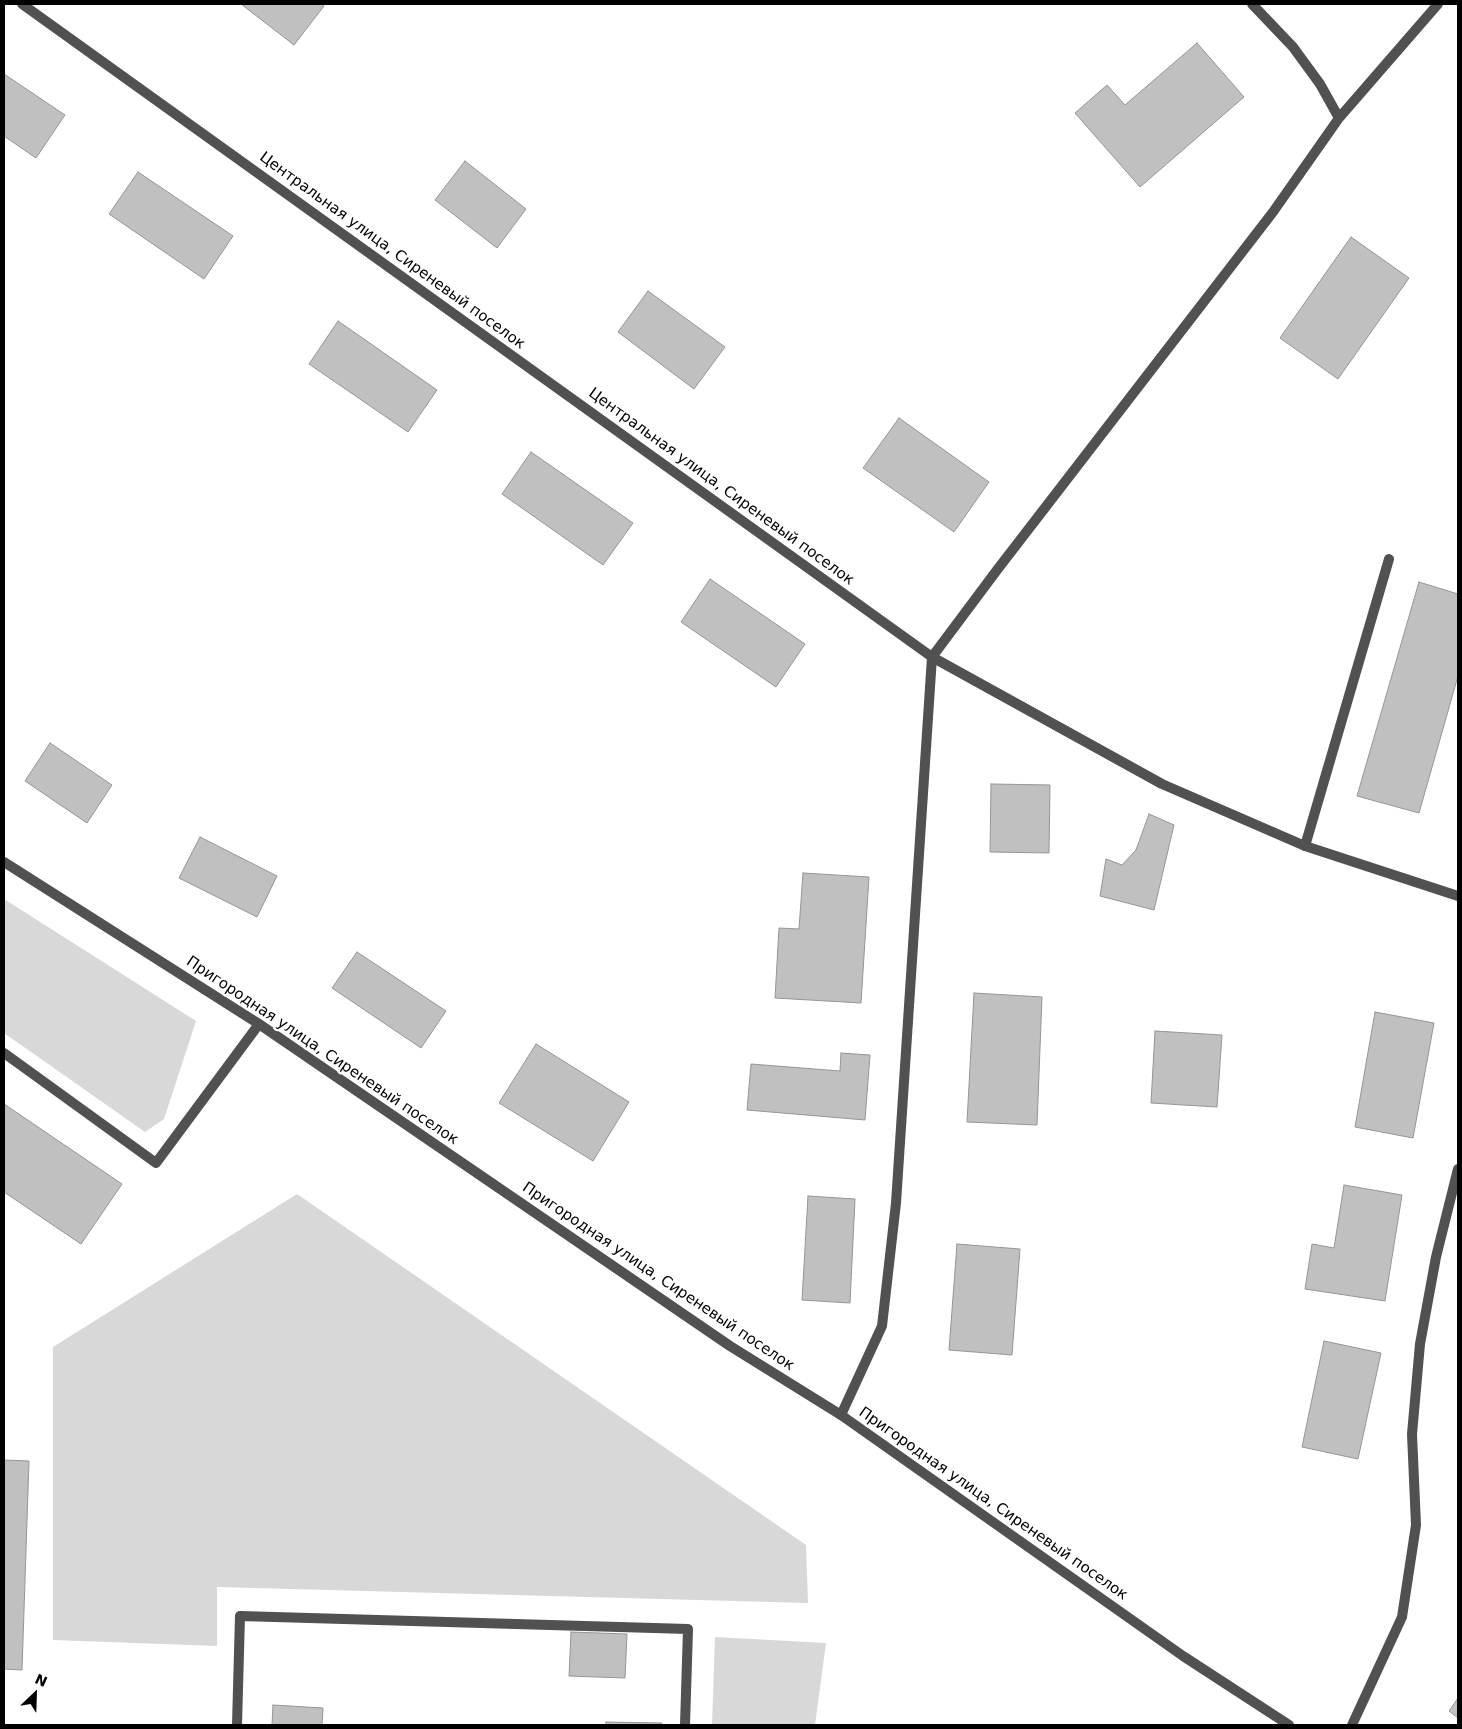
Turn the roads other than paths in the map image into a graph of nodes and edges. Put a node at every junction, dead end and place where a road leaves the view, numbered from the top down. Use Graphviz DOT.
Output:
graph roads {
  1 [pos="22,4"];
  2 [pos="1252,4"];
  3 [pos="1438,4"];
  4 [pos="1338,118"];
  5 [pos="1389,559"];
  6 [pos="932,657"];
  7 [pos="1306,846"];
  8 [pos="4,862"];
  9 [pos="1458,896"];
  10 [pos="259,1024"];
  11 [pos="4,1053"];
  12 [pos="1458,1169"];
  13 [pos="841,1415"];
  14 [pos="236,1725"];
  15 [pos="685,1725"];
  16 [pos="1289,1725"];
  17 [pos="1352,1725"];
  1 -- 6 [label="street, Центральная улица, Сиреневый поселок"];
  2 -- 4 [label="street"];
  3 -- 4 [label="street"];
  4 -- 6 [label="street"];
  5 -- 7 [label="street"];
  6 -- 7 [label="street, Центральная улица, Сиреневый поселок"];
  6 -- 13 [label="street"];
  7 -- 9 [label="street, Центральная улица, Сиреневый поселок"];
  8 -- 10 [label="street, Пригородная улица, Сиреневый поселок"];
  10 -- 11 [label="street"];
  10 -- 13 [label="street, Пригородная улица, Сиреневый поселок"];
  12 -- 17 [label="street"];
  13 -- 16 [label="street, Пригородная улица, Сиреневый поселок"];
  14 -- 15 [label="street"];
}
